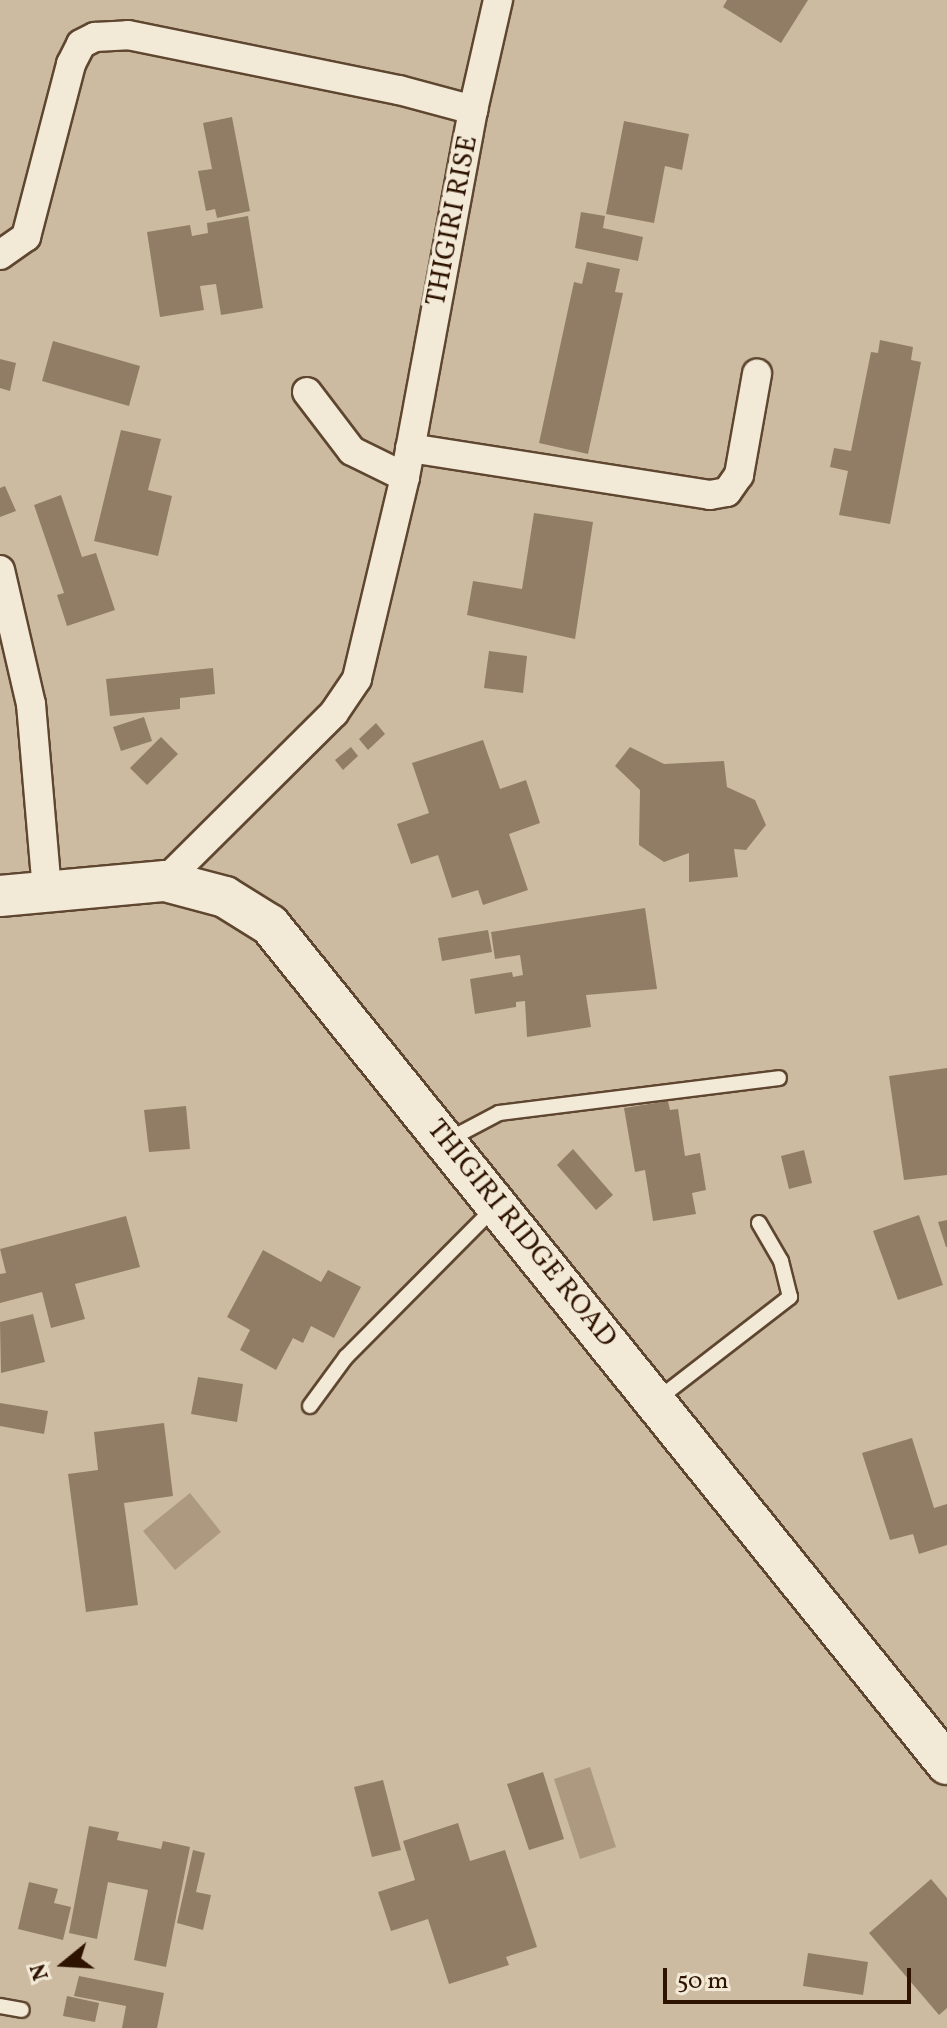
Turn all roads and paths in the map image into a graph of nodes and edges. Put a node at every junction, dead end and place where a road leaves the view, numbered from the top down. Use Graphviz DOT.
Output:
graph roads {
  1 [pos="498,0"];
  2 [pos="473,110"];
  3 [pos="0,255"];
  4 [pos="757,374"];
  5 [pos="307,392"];
  6 [pos="410,448"];
  7 [pos="405,477"];
  8 [pos="0,570"];
  9 [pos="165,881"];
  10 [pos="47,891"];
  11 [pos="0,896"];
  12 [pos="779,1078"];
  13 [pos="445,1141"];
  14 [pos="495,1207"];
  15 [pos="759,1223"];
  16 [pos="654,1401"];
  17 [pos="310,1406"];
  18 [pos="947,1764"];
  19 [pos="0,2006"];
  20 [pos="22,2010"];
  1 -- 2 [label="street"];
  2 -- 3 [label="street, THIGIRI RISE"];
  2 -- 6 [label="street, THIGIRI RISE"];
  4 -- 6 [label="street"];
  5 -- 7 [label="street"];
  6 -- 7 [label="street, THIGIRI RISE"];
  7 -- 9 [label="street, THIGIRI RISE"];
  8 -- 10 [label="street"];
  9 -- 10 [label="street, THIGIRI RIDGE ROAD"];
  9 -- 13 [label="street, THIGIRI RIDGE ROAD"];
  10 -- 11 [label="street, THIGIRI RIDGE ROAD"];
  12 -- 13 [label="lane"];
  13 -- 14 [label="street, THIGIRI RIDGE ROAD"];
  14 -- 16 [label="street, THIGIRI RIDGE ROAD"];
  14 -- 17 [label="lane"];
  15 -- 16 [label="lane"];
  16 -- 18 [label="street, THIGIRI RIDGE ROAD"];
  19 -- 20 [label="lane"];
}
